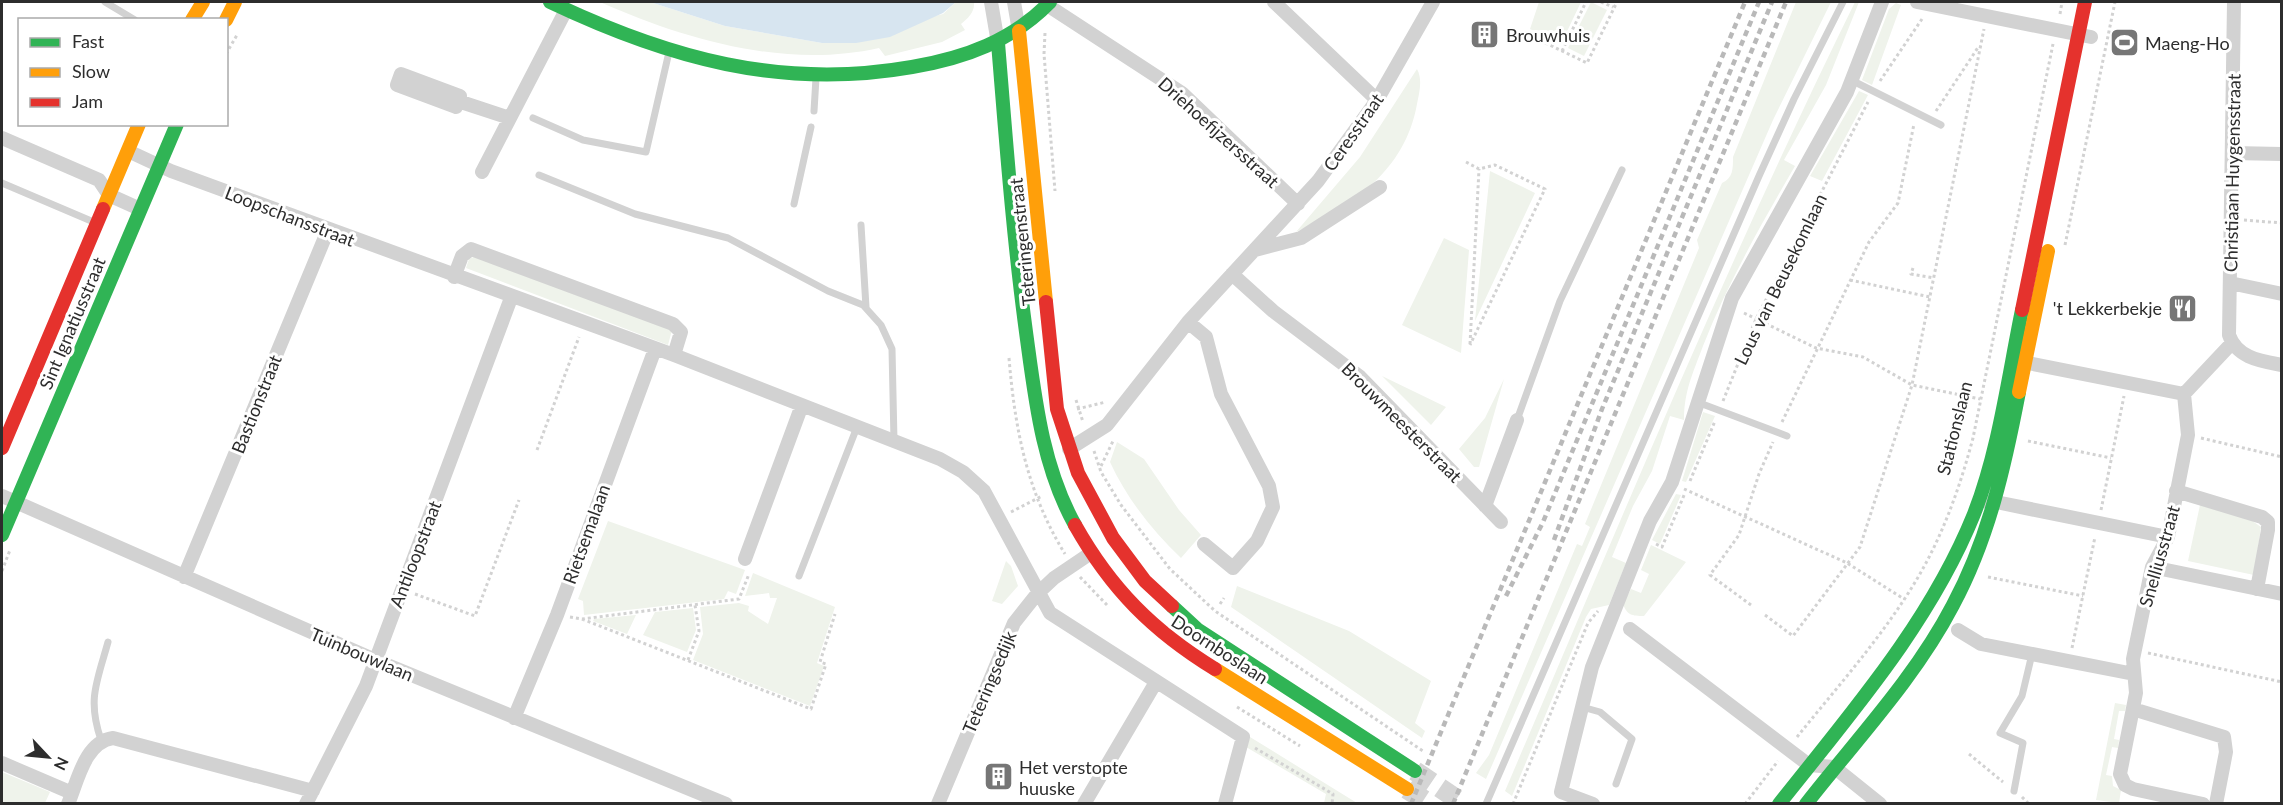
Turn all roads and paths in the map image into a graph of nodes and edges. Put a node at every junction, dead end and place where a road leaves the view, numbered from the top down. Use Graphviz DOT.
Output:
graph roads {
  1 [pos="105,2"];
  2 [pos="203,2"];
  3 [pos="235,2"];
  4 [pos="550,2"];
  5 [pos="991,2"];
  6 [pos="1014,2"];
  7 [pos="1274,2"];
  8 [pos="1433,2"];
  9 [pos="1586,2"];
  10 [pos="1601,2"];
  11 [pos="1617,2"];
  12 [pos="1843,2"];
  13 [pos="1882,2"];
  14 [pos="2062,2"];
  15 [pos="2085,2"];
  16 [pos="2098,2"];
  17 [pos="2234,2"];
  18 [pos="1049,3"];
  19 [pos="1923,3"];
  20 [pos="1614,8"];
  21 [pos="566,10"];
  22 [pos="1987,16"];
  23 [pos="132,18"];
  24 [pos="193,18"];
  25 [pos="227,18"];
  26 [pos="2056,30"];
  27 [pos="1528,35"];
  28 [pos="2085,36"];
  29 [pos="1008,37"];
  30 [pos="1981,43"];
  31 [pos="1562,51"];
  32 [pos="669,52"];
  33 [pos="816,78"];
  34 [pos="1851,80"];
  35 [pos="1873,91"];
  36 [pos="1377,100"];
  37 [pos="458,101"];
  38 [pos="814,111"];
  39 [pos="1916,113"];
  40 [pos="510,118"];
  41 [pos="533,118"];
  42 [pos="1930,120"];
  43 [pos="1941,125"];
  44 [pos="138,126"];
  45 [pos="176,126"];
  46 [pos="811,127"];
  47 [pos="2,138"];
  48 [pos="128,151"];
  49 [pos="2232,153"];
  50 [pos="2282,154"];
  51 [pos="1466,162"];
  52 [pos="159,165"];
  53 [pos="1479,169"];
  54 [pos="1622,170"];
  55 [pos="482,172"];
  56 [pos="539,175"];
  57 [pos="2,183"];
  58 [pos="1380,187"];
  59 [pos="109,195"];
  60 [pos="794,204"];
  61 [pos="1298,204"];
  62 [pos="140,209"];
  63 [pos="2231,219"];
  64 [pos="2282,223"];
  65 [pos="97,224"];
  66 [pos="861,225"];
  67 [pos="328,230"];
  68 [pos="1255,250"];
  69 [pos="1861,259"];
  70 [pos="1866,260"];
  71 [pos="1912,268"];
  72 [pos="1232,274"];
  73 [pos="454,277"];
  74 [pos="1934,278"];
  75 [pos="1850,280"];
  76 [pos="2230,283"];
  77 [pos="2282,294"];
  78 [pos="1930,297"];
  79 [pos="511,298"];
  80 [pos="1728,306"];
  81 [pos="866,307"];
  82 [pos="1756,320"];
  83 [pos="1188,322"];
  84 [pos="584,324"];
  85 [pos="2232,343"];
  86 [pos="1816,348"];
  87 [pos="655,349"];
  88 [pos="674,356"];
  89 [pos="2018,361"];
  90 [pos="2282,365"];
  91 [pos="1912,385"];
  92 [pos="2184,394"];
  93 [pos="1981,399"];
  94 [pos="1697,402"];
  95 [pos="802,405"];
  96 [pos="1719,410"];
  97 [pos="1517,420"];
  98 [pos="857,427"];
  99 [pos="1777,434"];
  100 [pos="2188,435"];
  101 [pos="1787,436"];
  102 [pos="2024,440"];
  103 [pos="894,441"];
  104 [pos="2,448"];
  105 [pos="1069,449"];
  106 [pos="537,450"];
  107 [pos="2282,457"];
  108 [pos="2111,458"];
  109 [pos="1048,459"];
  110 [pos="1100,467"];
  111 [pos="1026,471"];
  112 [pos="1671,483"];
  113 [pos="1686,490"];
  114 [pos="2176,492"];
  115 [pos="2,496"];
  116 [pos="1036,499"];
  117 [pos="519,500"];
  118 [pos="15,502"];
  119 [pos="1995,502"];
  120 [pos="1979,503"];
  121 [pos="1485,506"];
  122 [pos="1746,515"];
  123 [pos="999,518"];
  124 [pos="1501,522"];
  125 [pos="2,535"];
  126 [pos="2168,537"];
  127 [pos="1643,539"];
  128 [pos="1204,544"];
  129 [pos="1091,553"];
  130 [pos="745,559"];
  131 [pos="1847,563"];
  132 [pos="1072,566"];
  133 [pos="2152,567"];
  134 [pos="799,576"];
  135 [pos="184,577"];
  136 [pos="1986,577"];
  137 [pos="402,589"];
  138 [pos="2257,589"];
  139 [pos="1037,594"];
  140 [pos="2282,594"];
  141 [pos="2083,596"];
  142 [pos="1224,598"];
  143 [pos="1904,599"];
  144 [pos="695,604"];
  145 [pos="1220,604"];
  146 [pos="1751,605"];
  147 [pos="835,614"];
  148 [pos="557,615"];
  149 [pos="1612,615"];
  150 [pos="1765,615"];
  151 [pos="582,619"];
  152 [pos="1630,629"];
  153 [pos="1958,630"];
  154 [pos="108,642"];
  155 [pos="2135,650"];
  156 [pos="2032,654"];
  157 [pos="375,660"];
  158 [pos="688,660"];
  159 [pos="2134,674"];
  160 [pos="1156,682"];
  161 [pos="2282,682"];
  162 [pos="1582,707"];
  163 [pos="2133,709"];
  164 [pos="514,718"];
  165 [pos="1243,737"];
  166 [pos="101,740"];
  167 [pos="1788,749"];
  168 [pos="1423,751"];
  169 [pos="1969,754"];
  170 [pos="2,764"];
  171 [pos="1809,765"];
  172 [pos="1834,767"];
  173 [pos="1414,771"];
  174 [pos="1616,783"];
  175 [pos="1407,789"];
  176 [pos="1865,791"];
  177 [pos="2014,791"];
  178 [pos="310,797"];
  179 [pos="70,799"];
  180 [pos="726,804"];
  181 [pos="938,804"];
  182 [pos="1084,804"];
  183 [pos="1225,804"];
  184 [pos="1332,804"];
  185 [pos="1486,804"];
  186 [pos="1513,804"];
  187 [pos="1593,804"];
  188 [pos="1745,804"];
  189 [pos="1779,804"];
  190 [pos="1806,804"];
  191 [pos="1855,804"];
  192 [pos="1880,804"];
  193 [pos="2029,804"];
  194 [pos="2203,804"];
  195 [pos="2216,804"];
  1 -- 23 [label="lane"];
  2 -- 24 [label="main road"];
  3 -- 25 [label="main road"];
  4 -- 21 [label="main road"];
  5 -- 29 [label="street"];
  6 -- 29 [label="street"];
  7 -- 36 [label="street"];
  8 -- 36 [label="street, Ceresstraat"];
  9 -- 31 [label="path"];
  10 -- 20 [label="path"];
  11 -- 20 [label="path"];
  12 -- 185 [label="lane"];
  13 -- 34 [label="street, Lous van Beusekomlaan"];
  14 -- 26 [label="path, Stationslaan"];
  15 -- 28 [label="main road"];
  16 -- 28 [label="main road"];
  17 -- 49 [label="street, Christiaan Huygensstraat"];
  18 -- 29 [label="main road"];
  18 -- 61 [label="street, Driehoefijzersstraat"];
  19 -- 22 [label="street"];
  19 -- 35 [label="path, Lous van Beusekomlaan"];
  20 -- 31 [label="path"];
  21 -- 32 [label="main road"];
  21 -- 40 [label="street"];
  22 -- 26 [label="street"];
  22 -- 30 [label="path"];
  26 -- 28 [label="street"];
  26 -- 93 [label="path, Stationslaan"];
  27 -- 31 [label="path"];
  28 -- 89 [label="main road"];
  29 -- 33 [label="main road"];
  29 -- 105 [label="main road, Teteringenstraat"];
  29 -- 109 [label="main road, Teteringenstraat"];
  30 -- 42 [label="path"];
  30 -- 74 [label="path"];
  32 -- 33 [label="main road"];
  32 -- 41 [label="lane"];
  33 -- 38 [label="lane"];
  34 -- 35 [label="lane"];
  34 -- 80 [label="street, Lous van Beusekomlaan"];
  35 -- 39 [label="lane"];
  35 -- 82 [label="path, Lous van Beusekomlaan"];
  36 -- 61 [label="street, Ceresstraat"];
  37 -- 40 [label="street"];
  39 -- 42 [label="lane"];
  39 -- 69 [label="path"];
  40 -- 55 [label="street"];
  42 -- 43 [label="lane"];
  44 -- 48 [label="main road, Sint Ignatiusstraat"];
  45 -- 52 [label="main road, Sint Ignatiusstraat"];
  46 -- 60 [label="lane"];
  47 -- 59 [label="street"];
  48 -- 52 [label="street, Loopschansstraat"];
  48 -- 59 [label="main road, Sint Ignatiusstraat"];
  49 -- 50 [label="street"];
  49 -- 63 [label="street, Christiaan Huygensstraat"];
  51 -- 53 [label="path"];
  52 -- 62 [label="main road, Sint Ignatiusstraat"];
  52 -- 67 [label="street, Loopschansstraat"];
  53 -- 53 [label="path"];
  54 -- 97 [label="lane"];
  56 -- 81 [label="lane"];
  57 -- 65 [label="lane"];
  58 -- 68 [label="street"];
  59 -- 62 [label="street"];
  59 -- 65 [label="main road, Sint Ignatiusstraat"];
  61 -- 68 [label="street, Ceresstraat"];
  62 -- 118 [label="main road, Sint Ignatiusstraat"];
  63 -- 64 [label="path"];
  63 -- 76 [label="street, Christiaan Huygensstraat"];
  65 -- 104 [label="main road, Sint Ignatiusstraat"];
  66 -- 81 [label="lane"];
  67 -- 73 [label="street, Loopschansstraat"];
  67 -- 135 [label="street, Bastionstraat"];
  68 -- 72 [label="street, Ceresstraat"];
  69 -- 70 [label="path"];
  69 -- 75 [label="path"];
  71 -- 74 [label="path"];
  72 -- 83 [label="street, Ceresstraat"];
  72 -- 121 [label="street, Brouwmeesterstraat"];
  73 -- 79 [label="street, Loopschansstraat"];
  73 -- 88 [label="street"];
  74 -- 78 [label="path"];
  75 -- 78 [label="path"];
  75 -- 86 [label="path"];
  76 -- 77 [label="street"];
  76 -- 85 [label="street, Christiaan Huygensstraat"];
  78 -- 91 [label="path"];
  79 -- 84 [label="street, Loopschansstraat"];
  79 -- 137 [label="street, Antiloopstraat"];
  80 -- 82 [label="path"];
  80 -- 94 [label="street, Lous van Beusekomlaan"];
  81 -- 103 [label="lane"];
  82 -- 86 [label="path"];
  82 -- 96 [label="path, Lous van Beusekomlaan"];
  83 -- 105 [label="street, Ceresstraat"];
  83 -- 128 [label="street"];
  84 -- 87 [label="street, Loopschansstraat"];
  84 -- 106 [label="path"];
  85 -- 90 [label="street"];
  85 -- 92 [label="street"];
  86 -- 91 [label="path"];
  86 -- 99 [label="path"];
  87 -- 88 [label="street, Loopschansstraat"];
  87 -- 148 [label="street, Rietsemalaan"];
  88 -- 95 [label="street, Loopschansstraat"];
  89 -- 92 [label="street"];
  89 -- 119 [label="main road"];
  89 -- 120 [label="main road"];
  91 -- 93 [label="path"];
  91 -- 131 [label="path"];
  92 -- 100 [label="street, Snelliusstraat"];
  93 -- 143 [label="path, Stationslaan"];
  94 -- 96 [label="lane"];
  94 -- 112 [label="street, Lous van Beusekomlaan"];
  95 -- 98 [label="street, Loopschansstraat"];
  95 -- 130 [label="street"];
  96 -- 99 [label="lane"];
  96 -- 113 [label="path, Lous van Beusekomlaan"];
  97 -- 121 [label="street"];
  98 -- 103 [label="street, Loopschansstraat"];
  98 -- 134 [label="lane"];
  99 -- 101 [label="lane"];
  99 -- 122 [label="path"];
  100 -- 107 [label="path"];
  100 -- 114 [label="street, Snelliusstraat"];
  102 -- 108 [label="path"];
  103 -- 123 [label="street, Loopschansstraat"];
  105 -- 109 [label="main road"];
  105 -- 173 [label="main road, Doornboslaan"];
  109 -- 129 [label="main road, Doornboslaan"];
  110 -- 168 [label="path, Doornboslaan"];
  111 -- 116 [label="path"];
  112 -- 113 [label="path"];
  112 -- 127 [label="street, Lous van Beusekomlaan"];
  113 -- 122 [label="path"];
  113 -- 127 [label="path, Lous van Beusekomlaan"];
  114 -- 126 [label="street, Snelliusstraat"];
  114 -- 138 [label="street"];
  115 -- 118 [label="street, Tuinbouwlaan"];
  116 -- 123 [label="path"];
  116 -- 132 [label="path"];
  117 -- 137 [label="path"];
  118 -- 125 [label="main road, Sint Ignatiusstraat"];
  118 -- 135 [label="street, Tuinbouwlaan"];
  119 -- 120 [label="street"];
  119 -- 126 [label="street"];
  119 -- 172 [label="main road"];
  120 -- 171 [label="main road"];
  121 -- 124 [label="street, Brouwmeesterstraat"];
  122 -- 131 [label="path"];
  122 -- 146 [label="path"];
  123 -- 139 [label="street, Loopschansstraat"];
  126 -- 133 [label="street, Snelliusstraat"];
  127 -- 149 [label="street, Lous van Beusekomlaan"];
  129 -- 132 [label="street, Teteringsedijk"];
  129 -- 175 [label="main road, Doornboslaan"];
  130 -- 144 [label="path"];
  131 -- 143 [label="path"];
  131 -- 150 [label="path"];
  132 -- 139 [label="street, Teteringsedijk"];
  133 -- 138 [label="street"];
  133 -- 155 [label="street, Snelliusstraat"];
  135 -- 157 [label="street, Tuinbouwlaan"];
  136 -- 141 [label="path"];
  137 -- 157 [label="street, Antiloopstraat"];
  138 -- 140 [label="street"];
  139 -- 160 [label="street, Loopschansstraat"];
  139 -- 181 [label="street, Teteringsedijk"];
  142 -- 145 [label="path"];
  143 -- 167 [label="path, Stationslaan"];
  144 -- 151 [label="path"];
  144 -- 158 [label="path"];
  147 -- 158 [label="path"];
  148 -- 151 [label="path"];
  148 -- 164 [label="street, Rietsemalaan"];
  149 -- 162 [label="street, Lous van Beusekomlaan"];
  149 -- 186 [label="path"];
  151 -- 158 [label="path"];
  152 -- 167 [label="street"];
  153 -- 156 [label="street"];
  154 -- 166 [label="lane"];
  155 -- 159 [label="street, Snelliusstraat"];
  155 -- 161 [label="path"];
  156 -- 159 [label="street"];
  156 -- 177 [label="lane"];
  157 -- 164 [label="street, Tuinbouwlaan"];
  157 -- 178 [label="street, Antiloopstraat"];
  159 -- 163 [label="street, Snelliusstraat"];
  160 -- 165 [label="street, Loopschansstraat"];
  160 -- 182 [label="street"];
  162 -- 174 [label="lane"];
  162 -- 187 [label="street, Lous van Beusekomlaan"];
  163 -- 194 [label="street, Snelliusstraat"];
  163 -- 195 [label="street"];
  164 -- 180 [label="street, Tuinbouwlaan"];
  165 -- 183 [label="street"];
  165 -- 184 [label="path"];
  166 -- 178 [label="street"];
  166 -- 179 [label="street"];
  167 -- 171 [label="street"];
  167 -- 188 [label="path, Stationslaan"];
  169 -- 177 [label="path"];
  170 -- 179 [label="street"];
  171 -- 172 [label="street"];
  171 -- 189 [label="main road"];
  172 -- 176 [label="street"];
  172 -- 190 [label="main road"];
  176 -- 191 [label="street"];
  176 -- 192 [label="street"];
  177 -- 193 [label="path"];
}
